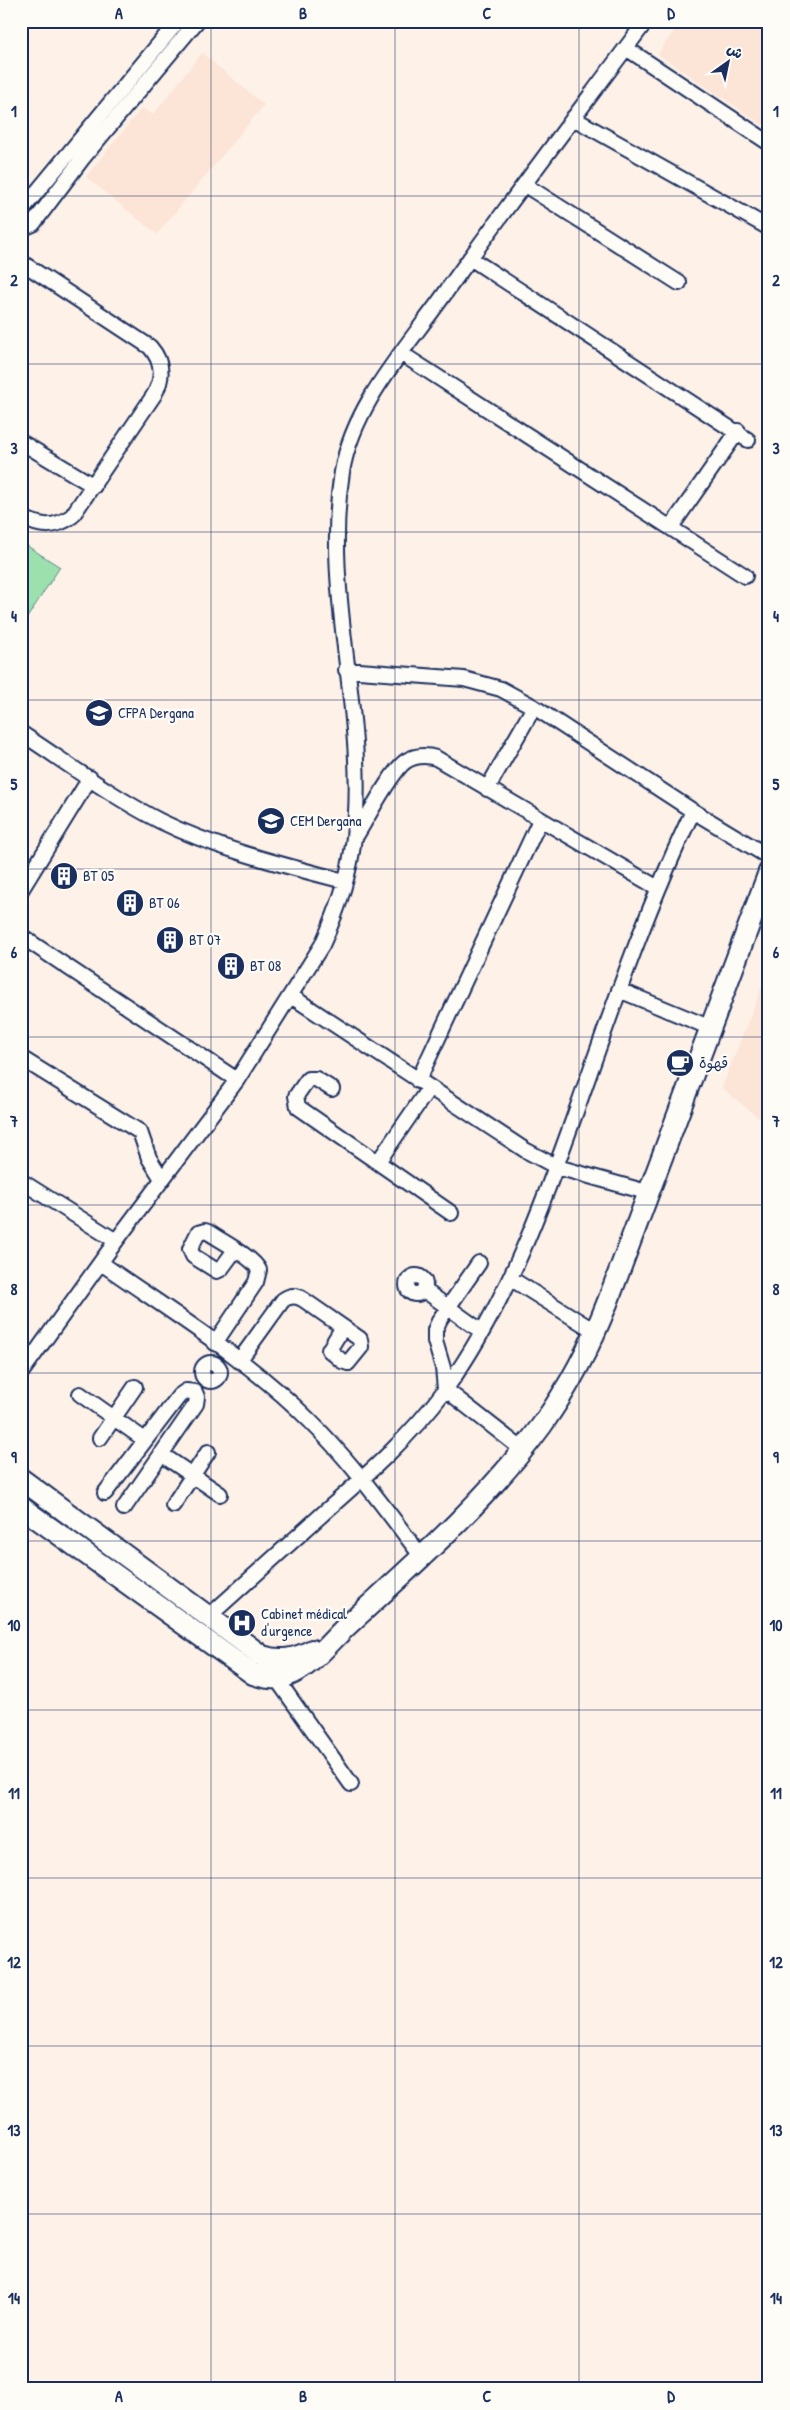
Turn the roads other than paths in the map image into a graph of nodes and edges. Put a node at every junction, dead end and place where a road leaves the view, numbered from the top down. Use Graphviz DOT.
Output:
graph roads {
  1 [pos="178,21"];
  2 [pos="197,21"];
  3 [pos="646,21"];
  4 [pos="626,48"];
  5 [pos="573,118"];
  6 [pos="769,143"];
  7 [pos="525,185"];
  8 [pos="21,211"];
  9 [pos="769,228"];
  10 [pos="21,229"];
  11 [pos="470,258"];
  12 [pos="21,262"];
  13 [pos="679,283"];
  14 [pos="402,354"];
  15 [pos="21,442"];
  16 [pos="94,486"];
  17 [pos="21,516"];
  18 [pos="671,527"];
  19 [pos="745,576"];
  20 [pos="346,670"];
  21 [pos="534,707"];
  22 [pos="21,733"];
  23 [pos="90,778"];
  24 [pos="487,789"];
  25 [pos="693,811"];
  26 [pos="540,820"];
  27 [pos="354,839"];
  28 [pos="769,856"];
  29 [pos="769,872"];
  30 [pos="344,881"];
  31 [pos="658,888"];
  32 [pos="21,890"];
  33 [pos="21,936"];
  34 [pos="619,990"];
  35 [pos="291,996"];
  36 [pos="712,1028"];
  37 [pos="21,1058"];
  38 [pos="237,1080"];
  39 [pos="423,1084"];
  40 [pos="332,1089"];
  41 [pos="378,1162"];
  42 [pos="557,1167"];
  43 [pos="162,1179"];
  44 [pos="21,1181"];
  45 [pos="650,1193"];
  46 [pos="451,1213"];
  47 [pos="116,1241"];
  48 [pos="234,1250"];
  49 [pos="101,1262"];
  50 [pos="479,1264"];
  51 [pos="510,1278"];
  52 [pos="424,1290"];
  53 [pos="448,1307"];
  54 [pos="343,1327"];
  55 [pos="481,1331"];
  56 [pos="596,1332"];
  57 [pos="221,1347"];
  58 [pos="239,1361"];
  59 [pos="21,1373"];
  60 [pos="135,1386"];
  61 [pos="445,1389"];
  62 [pos="195,1392"];
  63 [pos="80,1394"];
  64 [pos="114,1418"];
  65 [pos="100,1438"];
  66 [pos="145,1440"];
  67 [pos="523,1450"];
  68 [pos="208,1452"];
  69 [pos="161,1454"];
  70 [pos="193,1476"];
  71 [pos="21,1479"];
  72 [pos="362,1479"];
  73 [pos="105,1493"];
  74 [pos="220,1494"];
  75 [pos="173,1505"];
  76 [pos="21,1507"];
  77 [pos="124,1508"];
  78 [pos="422,1557"];
  79 [pos="208,1617"];
  80 [pos="336,1636"];
  81 [pos="276,1678"];
  82 [pos="351,1784"];
  1 -- 8 [label="street"];
  2 -- 10 [label="street"];
  3 -- 4 [label="street"];
  4 -- 5 [label="street"];
  4 -- 6 [label="street"];
  5 -- 7 [label="street"];
  5 -- 9 [label="street"];
  7 -- 11 [label="street"];
  7 -- 13 [label="street"];
  11 -- 14 [label="street"];
  11 -- 18 [label="street"];
  12 -- 16 [label="street"];
  14 -- 18 [label="street"];
  14 -- 20 [label="street"];
  15 -- 16 [label="street"];
  16 -- 17 [label="street"];
  18 -- 19 [label="street"];
  20 -- 21 [label="street"];
  20 -- 27 [label="street"];
  21 -- 24 [label="street"];
  21 -- 25 [label="street"];
  22 -- 23 [label="street"];
  23 -- 30 [label="street"];
  23 -- 32 [label="street"];
  24 -- 26 [label="street"];
  24 -- 27 [label="street"];
  25 -- 28 [label="street"];
  25 -- 31 [label="street"];
  26 -- 31 [label="street"];
  26 -- 39 [label="street"];
  27 -- 30 [label="street"];
  29 -- 36 [label="street"];
  30 -- 35 [label="street"];
  31 -- 34 [label="street"];
  33 -- 38 [label="street"];
  34 -- 36 [label="street"];
  34 -- 42 [label="street"];
  35 -- 38 [label="street"];
  35 -- 39 [label="street"];
  36 -- 45 [label="street"];
  37 -- 43 [label="street"];
  38 -- 43 [label="street"];
  39 -- 41 [label="street"];
  39 -- 42 [label="street"];
  40 -- 41 [label="street"];
  41 -- 46 [label="street"];
  42 -- 45 [label="street"];
  42 -- 51 [label="street"];
  43 -- 47 [label="street"];
  44 -- 47 [label="street"];
  45 -- 56 [label="street"];
  47 -- 49 [label="street"];
  48 -- 57 [label="street"];
  49 -- 57 [label="street"];
  49 -- 59 [label="street"];
  50 -- 53 [label="street"];
  51 -- 55 [label="street"];
  51 -- 56 [label="street"];
  52 -- 53 [label="street"];
  53 -- 55 [label="street"];
  53 -- 61 [label="street"];
  54 -- 58 [label="street"];
  55 -- 61 [label="street"];
  56 -- 67 [label="street"];
  57 -- 58 [label="street"];
  57 -- 62 [label="street"];
  58 -- 72 [label="street"];
  60 -- 64 [label="street"];
  61 -- 67 [label="street"];
  61 -- 72 [label="street"];
  62 -- 66 [label="street"];
  62 -- 69 [label="street"];
  63 -- 64 [label="street"];
  64 -- 65 [label="street"];
  64 -- 66 [label="street"];
  66 -- 73 [label="street"];
  67 -- 78 [label="street"];
  68 -- 70 [label="street"];
  69 -- 70 [label="street"];
  69 -- 77 [label="street"];
  70 -- 74 [label="street"];
  70 -- 75 [label="street"];
  71 -- 79 [label="street"];
  72 -- 78 [label="street"];
  72 -- 79 [label="street"];
  76 -- 81 [label="street"];
  78 -- 80 [label="street"];
  79 -- 80 [label="street"];
  80 -- 81 [label="street"];
  81 -- 82 [label="street"];
}
